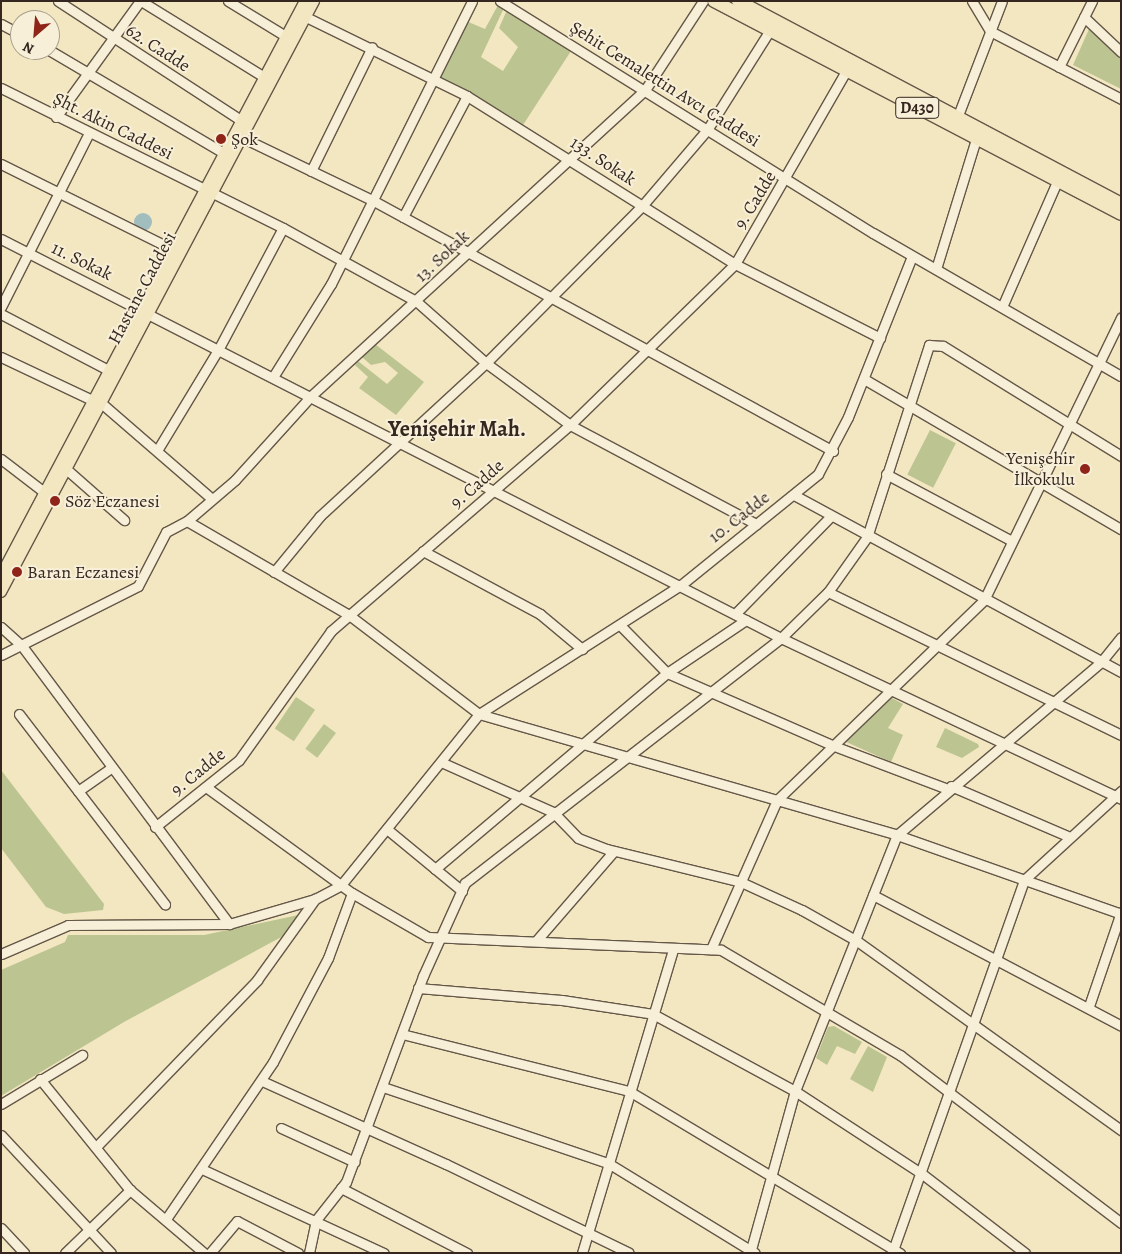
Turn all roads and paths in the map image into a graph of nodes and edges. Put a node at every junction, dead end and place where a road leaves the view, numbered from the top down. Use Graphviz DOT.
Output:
graph roads {
  1 [pos="58,1"];
  2 [pos="140,1"];
  3 [pos="228,1"];
  4 [pos="305,1"];
  5 [pos="314,1"];
  6 [pos="472,1"];
  7 [pos="500,1"];
  8 [pos="703,1"];
  9 [pos="714,1"];
  10 [pos="738,1"];
  11 [pos="972,1"];
  12 [pos="1002,1"];
  13 [pos="1092,1"];
  14 [pos="306,17"];
  15 [pos="1084,17"];
  16 [pos="770,30"];
  17 [pos="990,31"];
  18 [pos="287,37"];
  19 [pos="112,38"];
  20 [pos="372,47"];
  21 [pos="1121,52"];
  22 [pos="60,56"];
  23 [pos="1059,67"];
  24 [pos="88,71"];
  25 [pos="846,71"];
  26 [pos="432,77"];
  27 [pos="264,78"];
  28 [pos="1,88"];
  29 [pos="645,90"];
  30 [pos="467,96"];
  31 [pos="1121,99"];
  32 [pos="56,117"];
  33 [pos="957,118"];
  34 [pos="242,121"];
  35 [pos="707,130"];
  36 [pos="89,133"];
  37 [pos="241,137"];
  38 [pos="976,139"];
  39 [pos="224,153"];
  40 [pos="571,159"];
  41 [pos="1,164"];
  42 [pos="311,171"];
  43 [pos="786,180"];
  44 [pos="1057,182"];
  45 [pos="208,191"];
  46 [pos="58,193"];
  47 [pos="372,200"];
  48 [pos="1121,204"];
  49 [pos="642,206"];
  50 [pos="1121,214"];
  51 [pos="403,217"];
  52 [pos="283,228"];
  53 [pos="1,239"];
  54 [pos="172,249"];
  55 [pos="28,253"];
  56 [pos="467,253"];
  57 [pos="912,256"];
  58 [pos="342,261"];
  59 [pos="735,264"];
  60 [pos="936,269"];
  61 [pos="553,297"];
  62 [pos="416,301"];
  63 [pos="1,307"];
  64 [pos="1002,307"];
  65 [pos="144,310"];
  66 [pos="1,314"];
  67 [pos="1121,318"];
  68 [pos="880,338"];
  69 [pos="218,350"];
  70 [pos="648,350"];
  71 [pos="1,357"];
  72 [pos="486,363"];
  73 [pos="1102,365"];
  74 [pos="108,370"];
  75 [pos="1121,376"];
  76 [pos="273,377"];
  77 [pos="864,379"];
  78 [pos="311,396"];
  79 [pos="96,401"];
  80 [pos="908,403"];
  81 [pos="570,424"];
  82 [pos="1070,425"];
  83 [pos="402,443"];
  84 [pos="158,449"];
  85 [pos="833,451"];
  86 [pos="1121,456"];
  87 [pos="1,459"];
  88 [pos="65,468"];
  89 [pos="886,474"];
  90 [pos="1040,481"];
  91 [pos="44,492"];
  92 [pos="492,493"];
  93 [pos="794,495"];
  94 [pos="212,500"];
  95 [pos="831,516"];
  96 [pos="124,520"];
  97 [pos="187,521"];
  98 [pos="756,524"];
  99 [pos="1121,529"];
  100 [pos="868,536"];
  101 [pos="1012,541"];
  102 [pos="423,551"];
  103 [pos="274,572"];
  104 [pos="1,575"];
  105 [pos="681,586"];
  106 [pos="1,592"];
  107 [pos="828,592"];
  108 [pos="984,600"];
  109 [pos="735,614"];
  110 [pos="349,615"];
  111 [pos="746,620"];
  112 [pos="620,626"];
  113 [pos="1,627"];
  114 [pos="1121,637"];
  115 [pos="781,638"];
  116 [pos="22,646"];
  117 [pos="938,646"];
  118 [pos="582,648"];
  119 [pos="1,655"];
  120 [pos="1101,662"];
  121 [pos="1121,672"];
  122 [pos="667,673"];
  123 [pos="711,690"];
  124 [pos="891,691"];
  125 [pos="1053,702"];
  126 [pos="19,714"];
  127 [pos="478,714"];
  128 [pos="1121,735"];
  129 [pos="580,744"];
  130 [pos="1000,745"];
  131 [pos="834,746"];
  132 [pos="624,756"];
  133 [pos="441,762"];
  134 [pos="111,768"];
  135 [pos="206,787"];
  136 [pos="949,788"];
  137 [pos="78,791"];
  138 [pos="1119,795"];
  139 [pos="518,797"];
  140 [pos="777,800"];
  141 [pos="554,812"];
  142 [pos="155,827"];
  143 [pos="388,830"];
  144 [pos="897,835"];
  145 [pos="1070,837"];
  146 [pos="614,851"];
  147 [pos="435,869"];
  148 [pos="1024,880"];
  149 [pos="741,882"];
  150 [pos="341,885"];
  151 [pos="462,891"];
  152 [pos="352,893"];
  153 [pos="873,895"];
  154 [pos="315,899"];
  155 [pos="165,904"];
  156 [pos="1120,914"];
  157 [pos="229,924"];
  158 [pos="439,939"];
  159 [pos="857,941"];
  160 [pos="536,942"];
  161 [pos="673,948"];
  162 [pos="712,949"];
  163 [pos="1,954"];
  164 [pos="997,958"];
  165 [pos="418,988"];
  166 [pos="1089,1006"];
  167 [pos="828,1011"];
  168 [pos="653,1014"];
  169 [pos="976,1024"];
  170 [pos="1121,1026"];
  171 [pos="402,1034"];
  172 [pos="82,1055"];
  173 [pos="40,1079"];
  174 [pos="262,1081"];
  175 [pos="383,1087"];
  176 [pos="950,1090"];
  177 [pos="629,1091"];
  178 [pos="795,1091"];
  179 [pos="1,1104"];
  180 [pos="281,1128"];
  181 [pos="367,1130"];
  182 [pos="1121,1130"];
  183 [pos="1,1135"];
  184 [pos="96,1147"];
  185 [pos="355,1162"];
  186 [pos="608,1163"];
  187 [pos="204,1170"];
  188 [pos="921,1172"];
  189 [pos="772,1173"];
  190 [pos="341,1188"];
  191 [pos="130,1190"];
  192 [pos="166,1219"];
  193 [pos="316,1220"];
  194 [pos="1121,1223"];
  195 [pos="1,1228"];
  196 [pos="88,1231"];
  197 [pos="587,1232"];
  198 [pos="895,1251"];
  199 [pos="752,1252"];
  200 [pos="24,1253"];
  201 [pos="65,1253"];
  202 [pos="111,1253"];
  203 [pos="204,1253"];
  204 [pos="210,1253"];
  205 [pos="298,1253"];
  206 [pos="310,1253"];
  207 [pos="384,1253"];
  208 [pos="466,1253"];
  209 [pos="582,1253"];
  210 [pos="629,1253"];
  211 [pos="1025,1253"];
  1 -- 19 [label="street, 62. Cadde"];
  2 -- 19 [label="street"];
  2 -- 27 [label="street"];
  3 -- 18 [label="street"];
  4 -- 18 [label="main road, Hastane Caddesi"];
  5 -- 14 [label="main road, Hastane Caddesi"];
  6 -- 26 [label="street"];
  7 -- 29 [label="street, Şehit Cemalettin Avcı Caddesi"];
  8 -- 29 [label="street, 13. Sokak"];
  9 -- 16 [label="highway, D430"];
  10 -- 33 [label="highway, D430"];
  11 -- 17 [label="street"];
  12 -- 17 [label="street"];
  13 -- 15 [label="street"];
  14 -- 20 [label="street, 133. Sokak"];
  14 -- 37 [label="main road, Hastane Caddesi"];
  15 -- 21 [label="street"];
  15 -- 23 [label="street"];
  16 -- 25 [label="highway, D430"];
  16 -- 35 [label="street"];
  17 -- 23 [label="street"];
  17 -- 33 [label="street"];
  18 -- 27 [label="main road, Hastane Caddesi"];
  19 -- 24 [label="street"];
  19 -- 34 [label="street, 62. Cadde"];
  20 -- 26 [label="street, 133. Sokak"];
  20 -- 42 [label="street"];
  22 -- 24 [label="street"];
  23 -- 31 [label="street"];
  24 -- 32 [label="street"];
  24 -- 39 [label="street"];
  25 -- 38 [label="highway, D430"];
  25 -- 43 [label="street, 9. Cadde"];
  26 -- 30 [label="street, 133. Sokak"];
  26 -- 47 [label="street"];
  27 -- 34 [label="main road, Hastane Caddesi"];
  28 -- 32 [label="street, Şht. Akin Caddesi"];
  29 -- 35 [label="street, Şehit Cemalettin Avcı Caddesi"];
  29 -- 40 [label="street, 13. Sokak"];
  30 -- 40 [label="street, 133. Sokak"];
  30 -- 51 [label="street"];
  32 -- 36 [label="street, Şht. Akin Caddesi"];
  33 -- 48 [label="highway, D430"];
  34 -- 39 [label="main road, Hastane Caddesi"];
  35 -- 43 [label="street, Şehit Cemalettin Avcı Caddesi"];
  35 -- 49 [label="street"];
  36 -- 45 [label="street, Şht. Akin Caddesi"];
  36 -- 46 [label="street"];
  37 -- 42 [label="street"];
  37 -- 45 [label="main road, Hastane Caddesi"];
  38 -- 44 [label="highway, D430"];
  38 -- 60 [label="street"];
  39 -- 45 [label="main road, Hastane Caddesi"];
  40 -- 49 [label="street, 133. Sokak"];
  40 -- 56 [label="street, 13. Sokak"];
  41 -- 46 [label="street"];
  42 -- 47 [label="street"];
  43 -- 57 [label="street, Şehit Cemalettin Avcı Caddesi"];
  43 -- 59 [label="street, 9. Cadde"];
  44 -- 50 [label="highway, D430"];
  44 -- 64 [label="street"];
  45 -- 52 [label="street, Şht. Akin Caddesi"];
  45 -- 54 [label="main road, Hastane Caddesi"];
  45 -- 65 [label="main road, Hastane Caddesi"];
  46 -- 54 [label="street"];
  46 -- 55 [label="street"];
  47 -- 51 [label="street"];
  47 -- 58 [label="street"];
  49 -- 59 [label="street, 133. Sokak"];
  49 -- 61 [label="street"];
  51 -- 56 [label="street"];
  52 -- 58 [label="street, Şht. Akin Caddesi"];
  52 -- 69 [label="street"];
  53 -- 55 [label="street, 11. Sokak"];
  54 -- 65 [label="main road, Hastane Caddesi"];
  55 -- 63 [label="street"];
  55 -- 65 [label="street, 11. Sokak"];
  56 -- 61 [label="street"];
  56 -- 62 [label="street, 13. Sokak"];
  57 -- 60 [label="street, Şehit Cemalettin Avcı Caddesi"];
  57 -- 68 [label="street, 10. Cadde"];
  58 -- 62 [label="street, Şht. Akin Caddesi"];
  58 -- 76 [label="street"];
  59 -- 68 [label="street, 133. Sokak"];
  59 -- 70 [label="street, 9. Cadde"];
  60 -- 64 [label="street, Şehit Cemalettin Avcı Caddesi"];
  61 -- 70 [label="street"];
  61 -- 72 [label="street"];
  62 -- 72 [label="street, Şht. Akin Caddesi"];
  62 -- 78 [label="street, 13. Sokak"];
  64 -- 73 [label="street, Şehit Cemalettin Avcı Caddesi"];
  65 -- 69 [label="street, 11. Sokak"];
  65 -- 74 [label="main road, Hastane Caddesi"];
  65 -- 79 [label="main road, Hastane Caddesi"];
  66 -- 74 [label="street"];
  67 -- 73 [label="street"];
  68 -- 77 [label="street, 10. Cadde"];
  69 -- 76 [label="street, 11. Sokak"];
  69 -- 84 [label="street"];
  70 -- 81 [label="street, 9. Cadde"];
  70 -- 85 [label="street"];
  71 -- 79 [label="street"];
  72 -- 81 [label="street, Şht. Akin Caddesi"];
  72 -- 83 [label="street"];
  73 -- 75 [label="street, Şehit Cemalettin Avcı Caddesi"];
  73 -- 82 [label="street"];
  74 -- 79 [label="main road, Hastane Caddesi"];
  76 -- 78 [label="street, 11. Sokak"];
  77 -- 80 [label="street"];
  77 -- 85 [label="street, 10. Cadde"];
  78 -- 83 [label="street, 11. Sokak"];
  78 -- 94 [label="street, 13. Sokak"];
  79 -- 84 [label="street"];
  79 -- 88 [label="main road, Hastane Caddesi"];
  79 -- 91 [label="main road, Hastane Caddesi"];
  80 -- 82 [label="street"];
  80 -- 89 [label="street"];
  80 -- 90 [label="street"];
  81 -- 92 [label="street, 9. Cadde"];
  81 -- 98 [label="street, Şht. Akin Caddesi"];
  82 -- 86 [label="street"];
  82 -- 90 [label="street"];
  83 -- 92 [label="street, 11. Sokak"];
  83 -- 103 [label="street"];
  84 -- 94 [label="street"];
  85 -- 93 [label="street, 10. Cadde"];
  87 -- 91 [label="street"];
  88 -- 96 [label="street"];
  88 -- 106 [label="main road, Hastane Caddesi"];
  89 -- 100 [label="street"];
  89 -- 101 [label="street"];
  90 -- 99 [label="street"];
  90 -- 101 [label="street"];
  91 -- 104 [label="main road, Hastane Caddesi"];
  92 -- 102 [label="street, 9. Cadde"];
  92 -- 105 [label="street, 11. Sokak"];
  93 -- 95 [label="street"];
  93 -- 98 [label="street, 10. Cadde"];
  94 -- 97 [label="street, 13. Sokak"];
  95 -- 100 [label="street"];
  95 -- 109 [label="street"];
  97 -- 103 [label="street"];
  97 -- 116 [label="street, 13. Sokak"];
  98 -- 105 [label="street, 10. Cadde"];
  100 -- 107 [label="street"];
  100 -- 108 [label="street"];
  101 -- 108 [label="street"];
  102 -- 110 [label="street, 9. Cadde"];
  102 -- 118 [label="street"];
  103 -- 110 [label="street"];
  105 -- 109 [label="street, 11. Sokak"];
  105 -- 112 [label="street, 10. Cadde"];
  107 -- 115 [label="street"];
  107 -- 117 [label="street"];
  108 -- 117 [label="street"];
  108 -- 120 [label="street"];
  109 -- 111 [label="street, 11. Sokak"];
  110 -- 127 [label="street"];
  110 -- 135 [label="street, 9. Cadde"];
  111 -- 115 [label="street, 11. Sokak"];
  111 -- 122 [label="street"];
  112 -- 118 [label="street, 10. Cadde"];
  112 -- 122 [label="street"];
  113 -- 116 [label="street"];
  114 -- 120 [label="street"];
  115 -- 123 [label="street"];
  115 -- 124 [label="street, 11. Sokak"];
  116 -- 119 [label="street, 13. Sokak"];
  116 -- 134 [label="street"];
  117 -- 124 [label="street"];
  117 -- 125 [label="street"];
  118 -- 127 [label="street, 10. Cadde"];
  120 -- 121 [label="street"];
  120 -- 125 [label="street"];
  122 -- 123 [label="street"];
  122 -- 129 [label="street"];
  123 -- 131 [label="street"];
  123 -- 132 [label="street"];
  124 -- 130 [label="street, 11. Sokak"];
  124 -- 131 [label="street"];
  125 -- 128 [label="street"];
  125 -- 130 [label="street"];
  126 -- 137 [label="street"];
  127 -- 129 [label="street"];
  127 -- 133 [label="street, 10. Cadde"];
  129 -- 132 [label="street"];
  129 -- 139 [label="street"];
  130 -- 136 [label="street"];
  130 -- 138 [label="street, 11. Sokak"];
  131 -- 136 [label="street"];
  131 -- 140 [label="street"];
  132 -- 140 [label="street"];
  132 -- 141 [label="street"];
  133 -- 139 [label="street"];
  133 -- 143 [label="street, 10. Cadde"];
  134 -- 137 [label="street"];
  134 -- 142 [label="street"];
  135 -- 142 [label="street, 9. Cadde"];
  135 -- 150 [label="street"];
  136 -- 144 [label="street"];
  136 -- 145 [label="street"];
  137 -- 155 [label="street"];
  138 -- 145 [label="street"];
  139 -- 141 [label="street"];
  139 -- 147 [label="street"];
  140 -- 144 [label="street"];
  140 -- 149 [label="street"];
  141 -- 146 [label="street"];
  141 -- 151 [label="street"];
  142 -- 157 [label="street"];
  143 -- 147 [label="street"];
  143 -- 150 [label="street, 10. Cadde"];
  144 -- 148 [label="street"];
  144 -- 153 [label="street"];
  145 -- 148 [label="street"];
  146 -- 149 [label="street"];
  146 -- 160 [label="street"];
  147 -- 151 [label="street"];
  148 -- 156 [label="street"];
  148 -- 164 [label="street"];
  149 -- 159 [label="street"];
  149 -- 162 [label="street"];
  150 -- 152 [label="street"];
  150 -- 154 [label="street"];
  151 -- 158 [label="street"];
  152 -- 158 [label="street"];
  152 -- 174 [label="street"];
  153 -- 159 [label="street"];
  153 -- 164 [label="street"];
  154 -- 157 [label="street"];
  154 -- 184 [label="street"];
  156 -- 166 [label="street"];
  157 -- 163 [label="street"];
  158 -- 160 [label="street"];
  158 -- 165 [label="street"];
  159 -- 167 [label="street"];
  159 -- 169 [label="street"];
  160 -- 161 [label="street"];
  161 -- 162 [label="street"];
  161 -- 168 [label="street"];
  162 -- 167 [label="street"];
  164 -- 166 [label="street"];
  164 -- 169 [label="street"];
  165 -- 168 [label="street"];
  165 -- 171 [label="street"];
  166 -- 170 [label="street"];
  167 -- 176 [label="street"];
  167 -- 178 [label="street"];
  168 -- 177 [label="street"];
  168 -- 178 [label="street"];
  169 -- 176 [label="street"];
  169 -- 182 [label="street"];
  171 -- 175 [label="street"];
  171 -- 177 [label="street"];
  172 -- 173 [label="street"];
  173 -- 179 [label="street"];
  173 -- 184 [label="street"];
  174 -- 181 [label="street"];
  174 -- 187 [label="street"];
  175 -- 181 [label="street"];
  175 -- 186 [label="street"];
  176 -- 188 [label="street"];
  176 -- 194 [label="street"];
  177 -- 186 [label="street"];
  177 -- 189 [label="street"];
  178 -- 188 [label="street"];
  178 -- 189 [label="street"];
  180 -- 185 [label="street"];
  181 -- 185 [label="street"];
  181 -- 197 [label="street"];
  183 -- 196 [label="street"];
  184 -- 191 [label="street"];
  185 -- 190 [label="street"];
  186 -- 197 [label="street"];
  186 -- 199 [label="street"];
  187 -- 192 [label="street"];
  187 -- 193 [label="street"];
  188 -- 198 [label="street"];
  188 -- 211 [label="street"];
  189 -- 198 [label="street"];
  189 -- 199 [label="street"];
  190 -- 193 [label="street"];
  190 -- 208 [label="street"];
  191 -- 192 [label="street"];
  191 -- 196 [label="street"];
  192 -- 203 [label="street"];
  193 -- 206 [label="street"];
  193 -- 207 [label="street"];
  195 -- 200 [label="street"];
  196 -- 201 [label="street"];
  196 -- 202 [label="street"];
  197 -- 209 [label="street"];
  197 -- 210 [label="street"];
  204 -- 205 [label="street"];
}
